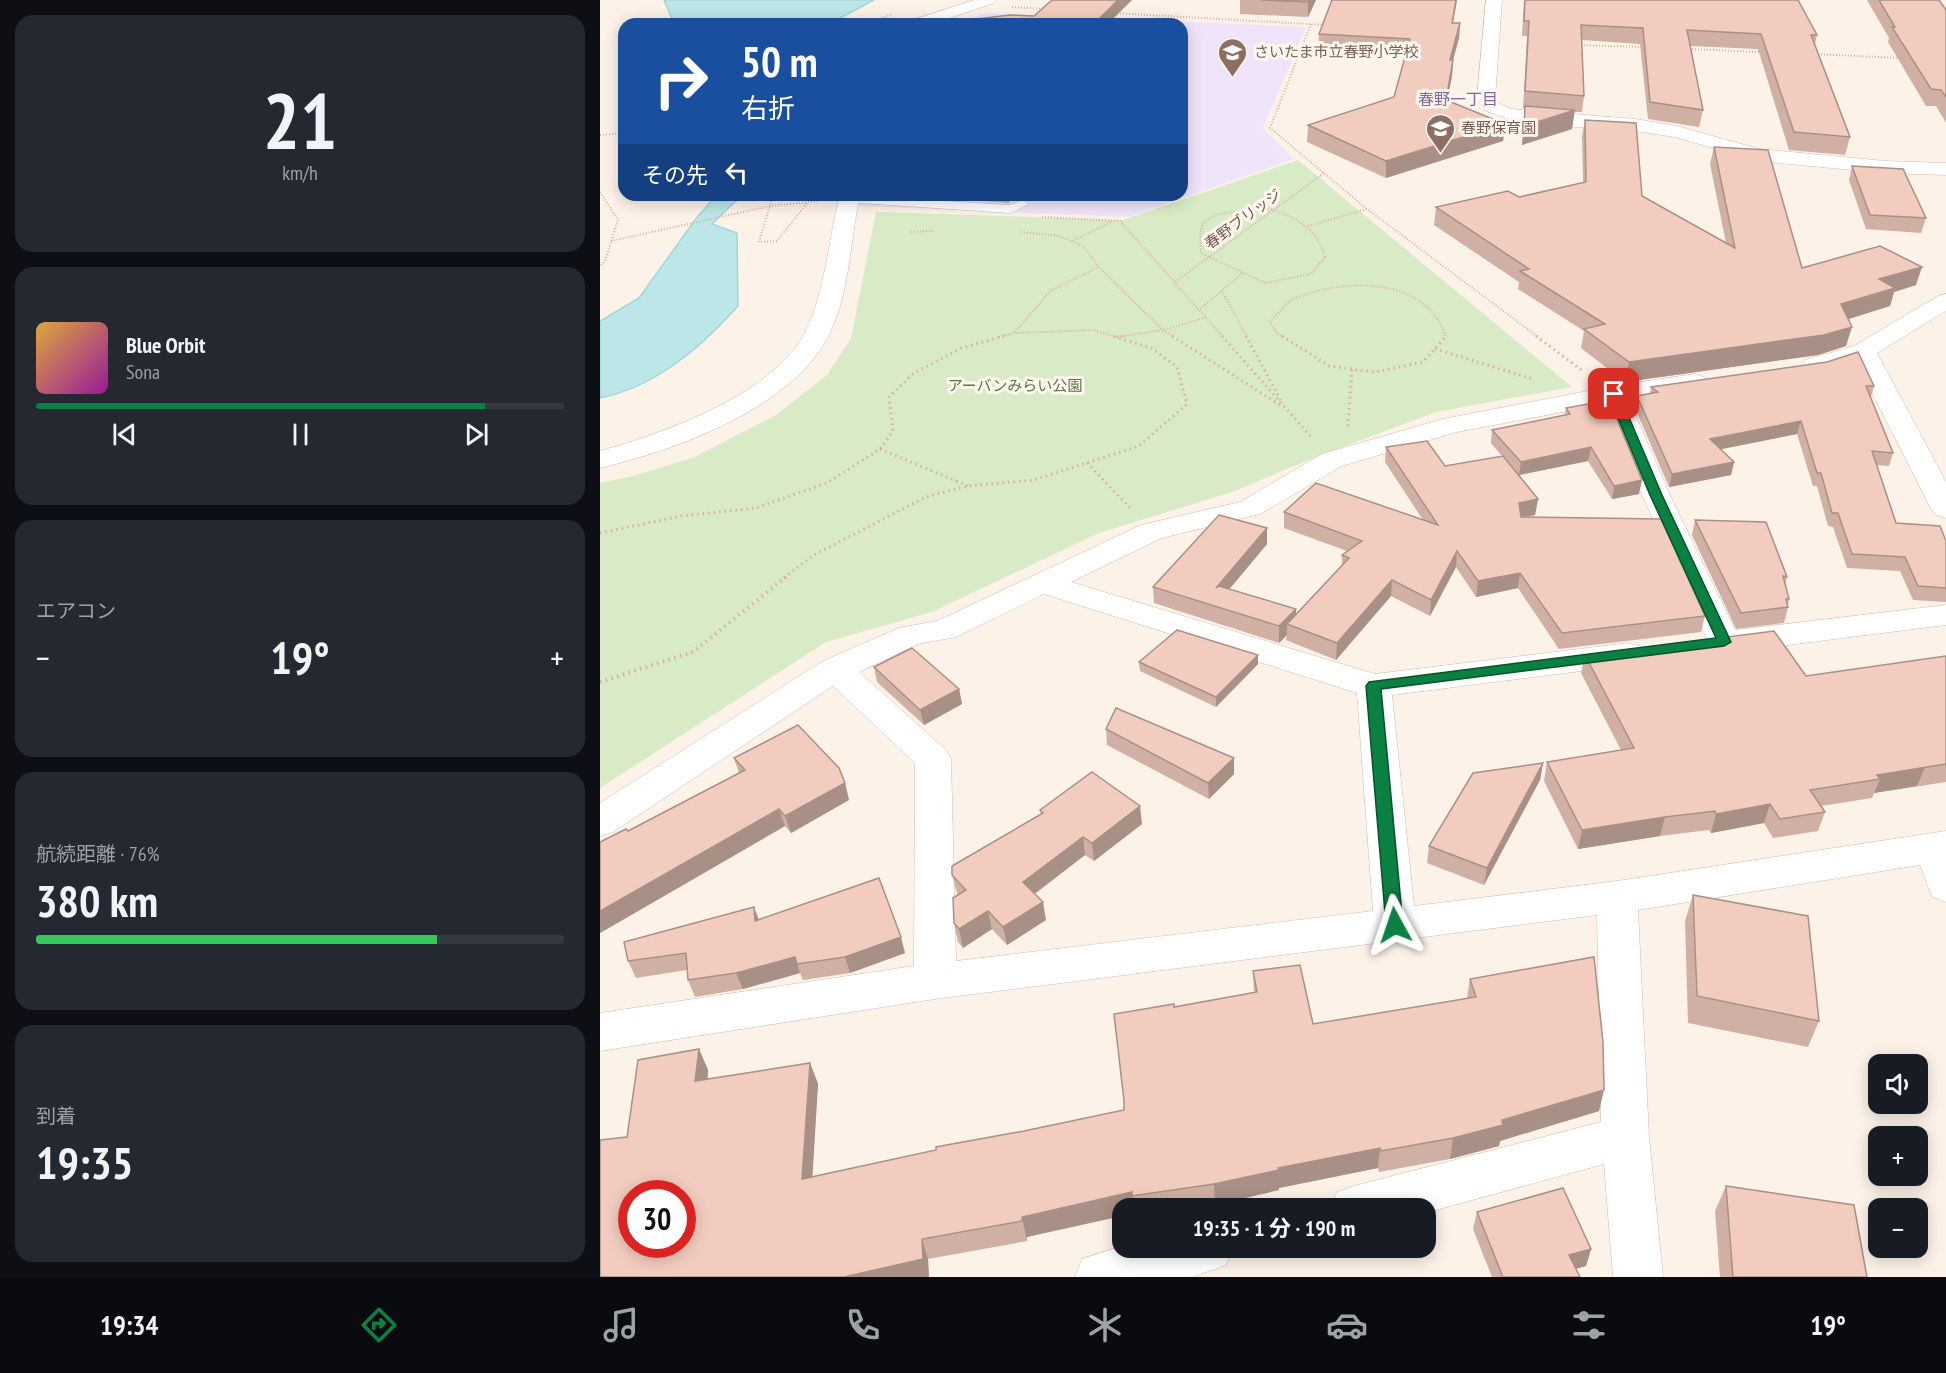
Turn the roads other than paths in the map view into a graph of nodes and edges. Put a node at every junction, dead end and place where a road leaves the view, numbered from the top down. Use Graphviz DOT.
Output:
graph roads {
  1 [pos="988,0"];
  2 [pos="1494,0"];
  3 [pos="934,18"];
  4 [pos="1946,169"];
  5 [pos="848,201"];
  6 [pos="899,201"];
  7 [pos="1023,204"];
  8 [pos="1946,301"];
  9 [pos="1863,351"];
  10 [pos="1788,369"];
  11 [pos="1718,379"];
  12 [pos="1614,394"];
  13 [pos="600,460"];
  14 [pos="1946,508"];
  15 [pos="1044,584"];
  16 [pos="1946,615"];
  17 [pos="1724,642"];
  18 [pos="1689,646"];
  19 [pos="1654,651"];
  20 [pos="835,669"];
  21 [pos="1374,686"];
  22 [pos="600,822"];
  23 [pos="1940,847"];
  24 [pos="1946,886"];
  25 [pos="1617,897"];
  26 [pos="1395,925"];
  27 [pos="935,981"];
  28 [pos="600,1032"];
  29 [pos="1625,1137"];
  30 [pos="1395,1198"];
  31 [pos="1171,1258"];
  32 [pos="1100,1277"];
  33 [pos="1638,1277"];
  1 -- 3 [label="street"];
  2 -- 4 [label="street"];
  5 -- 13 [label="street"];
  6 -- 7 [label="lane"];
  8 -- 9 [label="street"];
  9 -- 10 [label="street"];
  9 -- 14 [label="street"];
  11 -- 12 [label="street"];
  12 -- 15 [label="street"];
  12 -- 17 [label="street"];
  15 -- 20 [label="street"];
  15 -- 21 [label="street"];
  16 -- 17 [label="street"];
  17 -- 18 [label="street"];
  19 -- 21 [label="street"];
  20 -- 22 [label="street"];
  20 -- 27 [label="street"];
  21 -- 26 [label="street"];
  23 -- 24 [label="street"];
  23 -- 25 [label="street"];
  25 -- 26 [label="street"];
  25 -- 29 [label="street"];
  26 -- 27 [label="street"];
  27 -- 28 [label="street"];
  29 -- 30 [label="street"];
  29 -- 33 [label="street"];
  31 -- 32 [label="street"];
}
